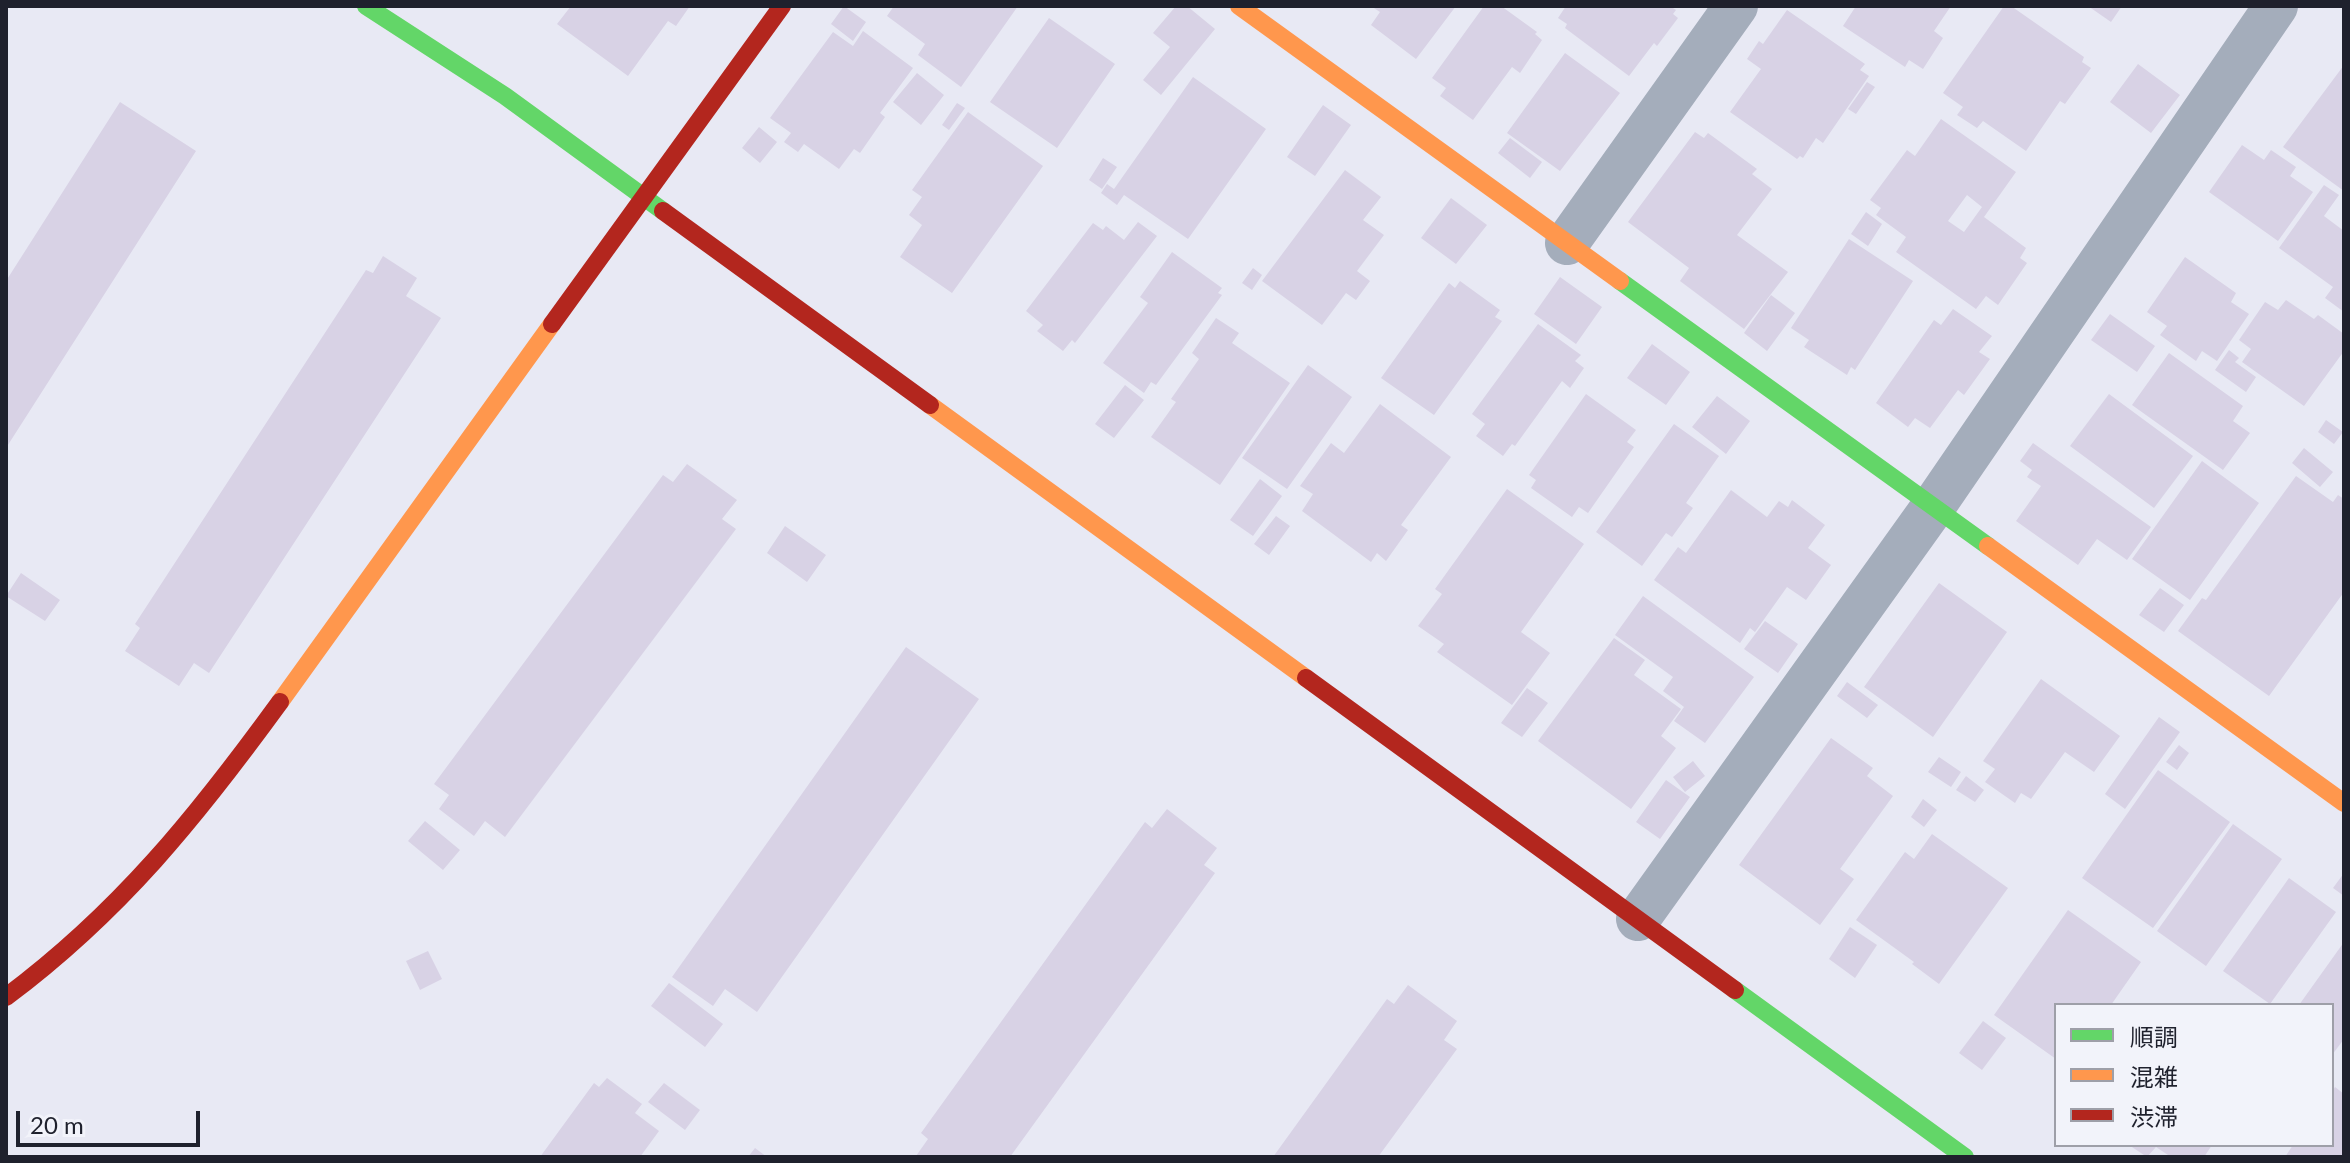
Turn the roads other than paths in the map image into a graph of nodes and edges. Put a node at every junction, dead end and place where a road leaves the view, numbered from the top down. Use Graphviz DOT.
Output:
graph roads {
  1 [pos="366,6"];
  2 [pos="782,6"];
  3 [pos="1239,6"];
  4 [pos="1736,6"];
  5 [pos="2276,6"];
  6 [pos="644,196"];
  7 [pos="1567,243"];
  8 [pos="1933,507"];
  9 [pos="2344,803"];
  10 [pos="1638,919"];
  11 [pos="6,997"];
  12 [pos="1965,1157"];
  1 -- 6 [label="street"];
  2 -- 6 [label="street"];
  3 -- 7 [label="street"];
  4 -- 7 [label="street"];
  5 -- 8 [label="street"];
  6 -- 10 [label="street"];
  6 -- 11 [label="street"];
  7 -- 8 [label="street"];
  8 -- 9 [label="street"];
  8 -- 10 [label="street"];
  10 -- 12 [label="street"];
}
